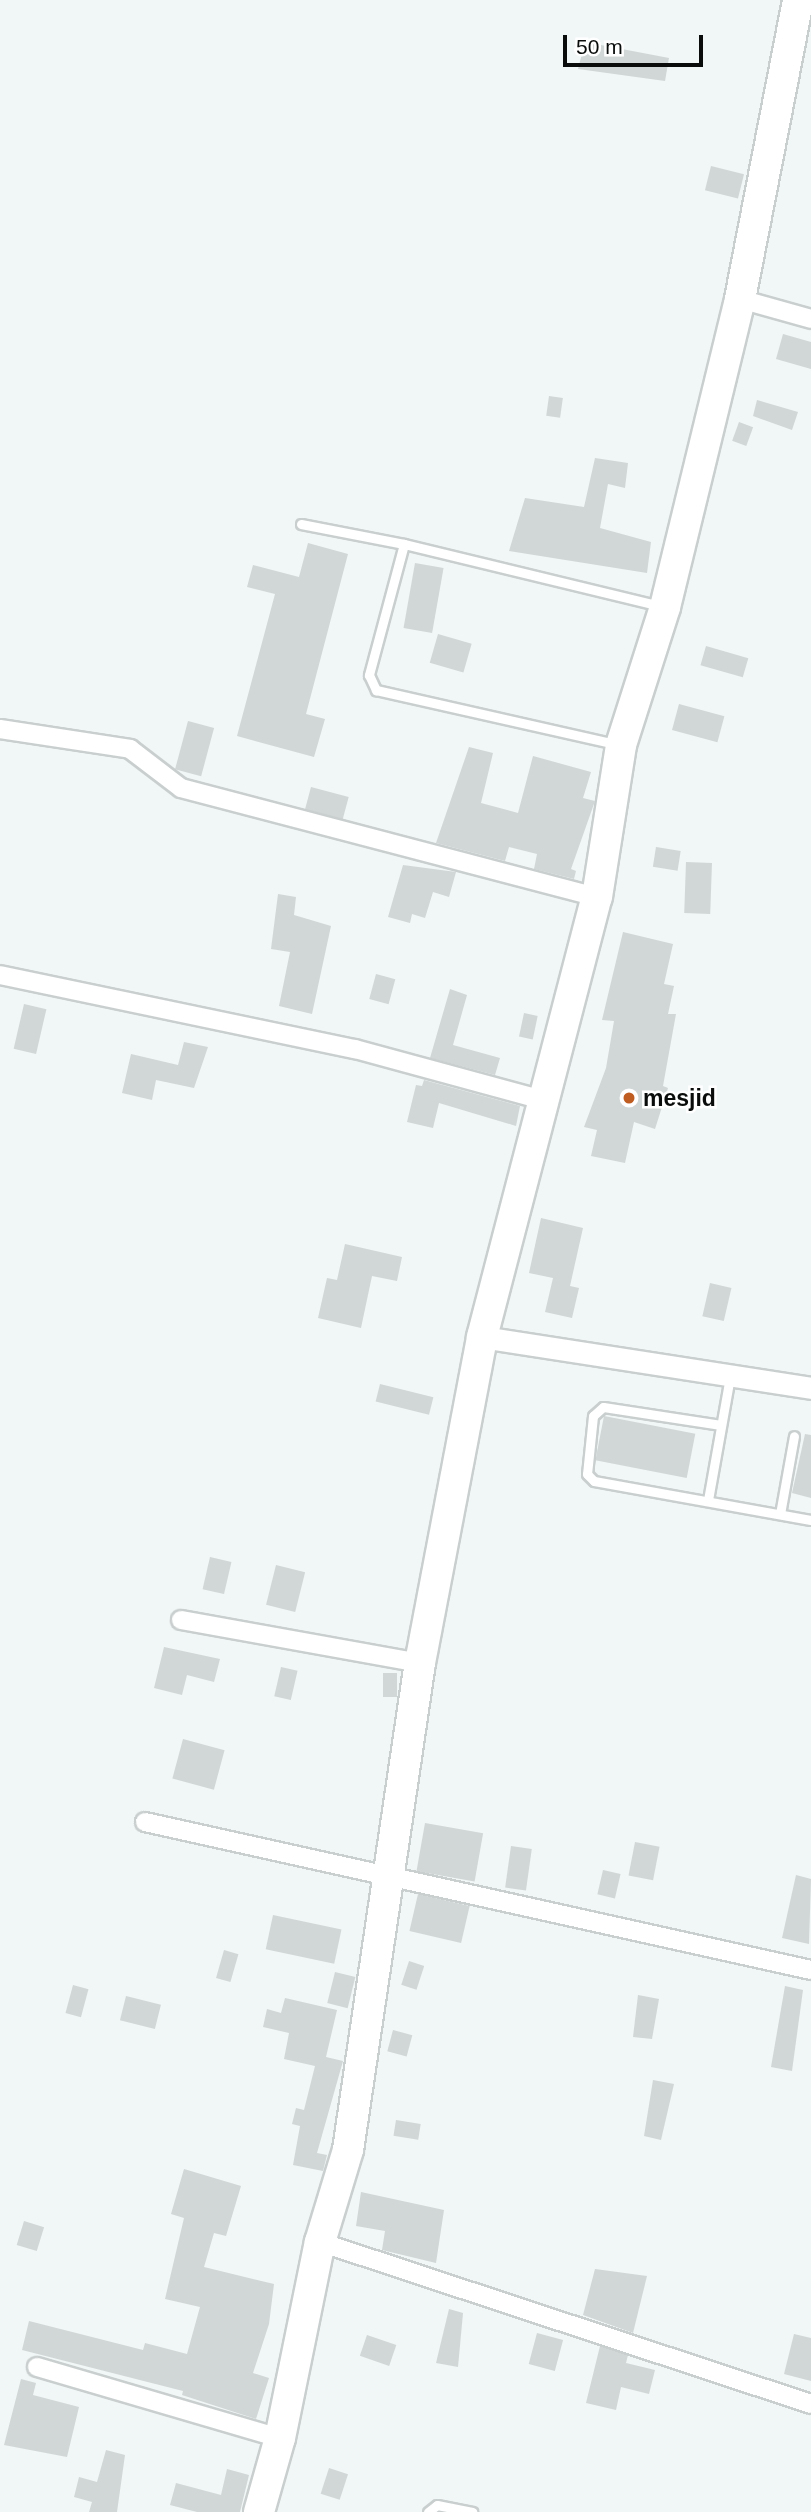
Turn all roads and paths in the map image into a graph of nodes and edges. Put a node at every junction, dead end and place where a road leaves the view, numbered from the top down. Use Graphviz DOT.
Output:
graph roads {
  1 [pos="798,0"];
  2 [pos="740,299"];
  3 [pos="811,319"];
  4 [pos="301,524"];
  5 [pos="404,544"];
  6 [pos="665,607"];
  7 [pos="0,729"];
  8 [pos="621,745"];
  9 [pos="597,897"];
  10 [pos="0,975"];
  11 [pos="543,1100"];
  12 [pos="482,1337"];
  13 [pos="730,1377"];
  14 [pos="811,1388"];
  15 [pos="721,1425"];
  16 [pos="793,1436"];
  17 [pos="708,1500"];
  18 [pos="780,1514"];
  19 [pos="811,1520"];
  20 [pos="181,1620"];
  21 [pos="420,1663"];
  22 [pos="145,1822"];
  23 [pos="388,1873"];
  24 [pos="811,1970"];
  25 [pos="320,2242"];
  26 [pos="37,2367"];
  27 [pos="811,2404"];
  28 [pos="280,2438"];
  29 [pos="259,2512"];
  30 [pos="428,2512"];
  31 [pos="472,2512"];
  1 -- 2 [label="highway"];
  2 -- 3 [label="street"];
  2 -- 6 [label="highway"];
  4 -- 5 [label="lane"];
  5 -- 6 [label="lane"];
  5 -- 8 [label="lane"];
  6 -- 8 [label="highway"];
  7 -- 9 [label="street"];
  8 -- 9 [label="highway"];
  9 -- 11 [label="highway"];
  10 -- 11 [label="street"];
  11 -- 12 [label="highway"];
  12 -- 13 [label="street"];
  12 -- 21 [label="highway"];
  13 -- 14 [label="street"];
  13 -- 15 [label="lane"];
  15 -- 17 [label="lane"];
  15 -- 17 [label="lane"];
  16 -- 18 [label="lane"];
  17 -- 18 [label="lane"];
  18 -- 19 [label="lane"];
  20 -- 21 [label="street"];
  21 -- 23 [label="highway"];
  22 -- 23 [label="street"];
  23 -- 24 [label="street"];
  23 -- 25 [label="highway"];
  25 -- 27 [label="street"];
  25 -- 28 [label="highway"];
  26 -- 28 [label="street"];
  28 -- 29 [label="highway"];
  30 -- 31 [label="lane"];
}
